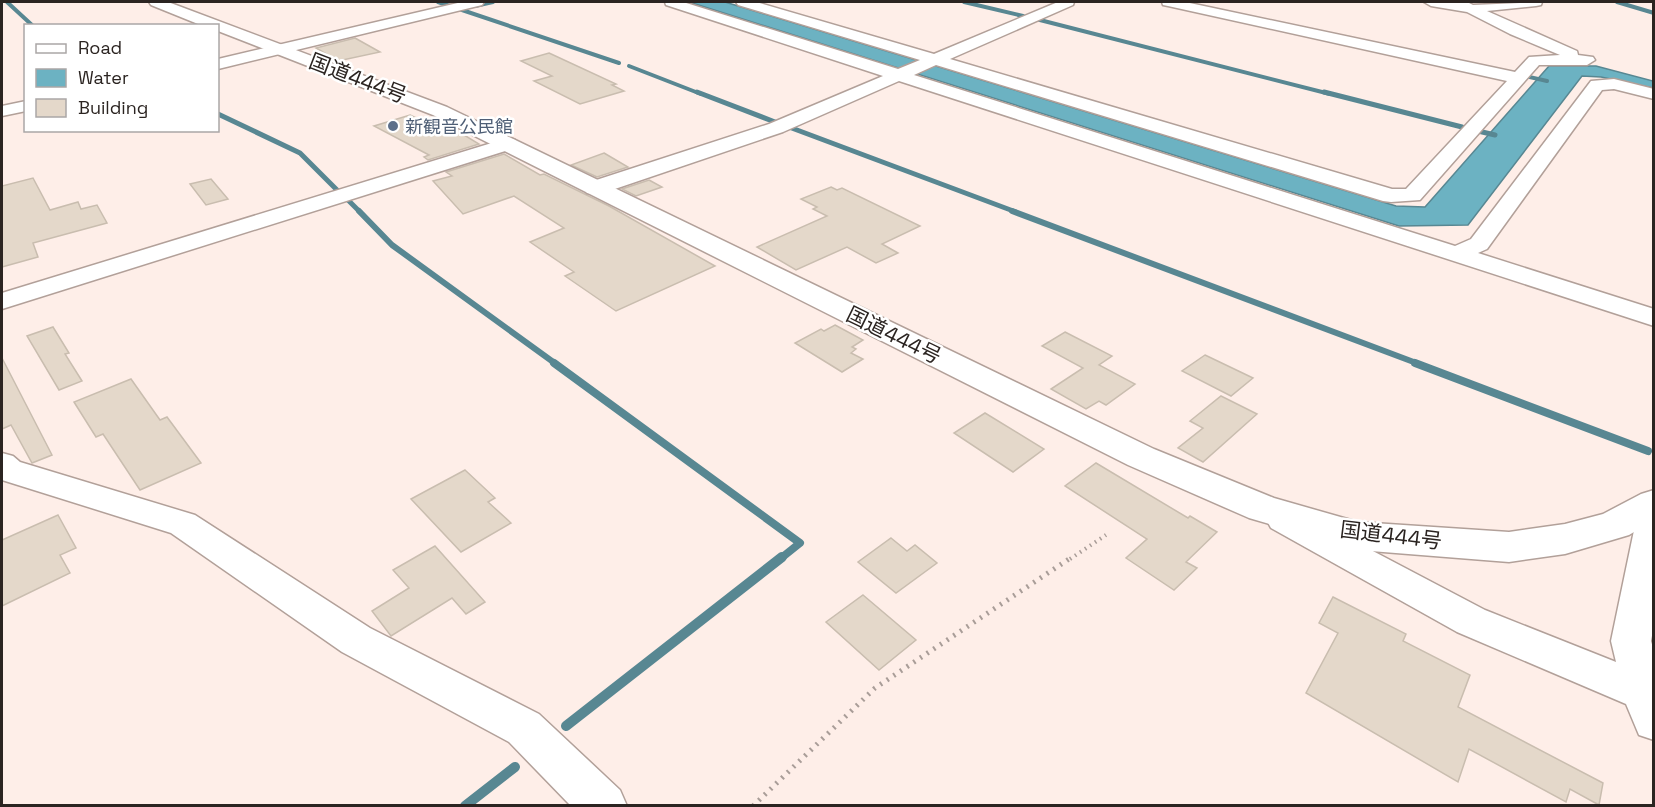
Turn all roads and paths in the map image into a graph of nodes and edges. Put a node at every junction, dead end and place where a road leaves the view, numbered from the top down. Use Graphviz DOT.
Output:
graph roads {
  1 [pos="156,2"];
  2 [pos="477,2"];
  3 [pos="671,2"];
  4 [pos="743,2"];
  5 [pos="1068,2"];
  6 [pos="1168,2"];
  7 [pos="1431,2"];
  8 [pos="1457,2"];
  9 [pos="1536,2"];
  10 [pos="1472,9"];
  11 [pos="215,24"];
  12 [pos="219,25"];
  13 [pos="285,50"];
  14 [pos="931,60"];
  15 [pos="219,64"];
  16 [pos="902,73"];
  17 [pos="1519,76"];
  18 [pos="1648,85"];
  19 [pos="24,106"];
  20 [pos="2,111"];
  21 [pos="508,144"];
  22 [pos="1310,172"];
  23 [pos="595,188"];
  24 [pos="1280,197"];
  25 [pos="1457,254"];
  26 [pos="2,301"];
  27 [pos="1653,318"];
  28 [pos="2,464"];
  29 [pos="1653,503"];
  30 [pos="1262,508"];
  31 [pos="1653,516"];
  32 [pos="1106,535"];
  33 [pos="1650,703"];
  34 [pos="604,806"];
  35 [pos="753,806"];
  1 -- 11 [label="highway, 国道444号"];
  2 -- 13 [label="street"];
  3 -- 16 [label="street"];
  4 -- 14 [label="street"];
  5 -- 14 [label="street"];
  6 -- 17 [label="street"];
  7 -- 10 [label="street"];
  8 -- 10 [label="street"];
  9 -- 10 [label="street"];
  10 -- 17 [label="street"];
  12 -- 13 [label="highway, 国道444号"];
  13 -- 15 [label="street"];
  13 -- 21 [label="highway, 国道444号"];
  14 -- 16 [label="street"];
  14 -- 22 [label="street"];
  16 -- 23 [label="street"];
  16 -- 24 [label="street"];
  17 -- 22 [label="street"];
  18 -- 25 [label="street"];
  19 -- 20 [label="street"];
  21 -- 23 [label="highway, 国道444号"];
  21 -- 26 [label="street"];
  22 -- 24 [label="street"];
  23 -- 30 [label="highway, 国道444号"];
  24 -- 25 [label="street"];
  25 -- 27 [label="street"];
  28 -- 34 [label="street"];
  29 -- 30 [label="highway, 国道444号"];
  30 -- 33 [label="street"];
  31 -- 33 [label="street"];
  32 -- 35 [label="path"];
}
